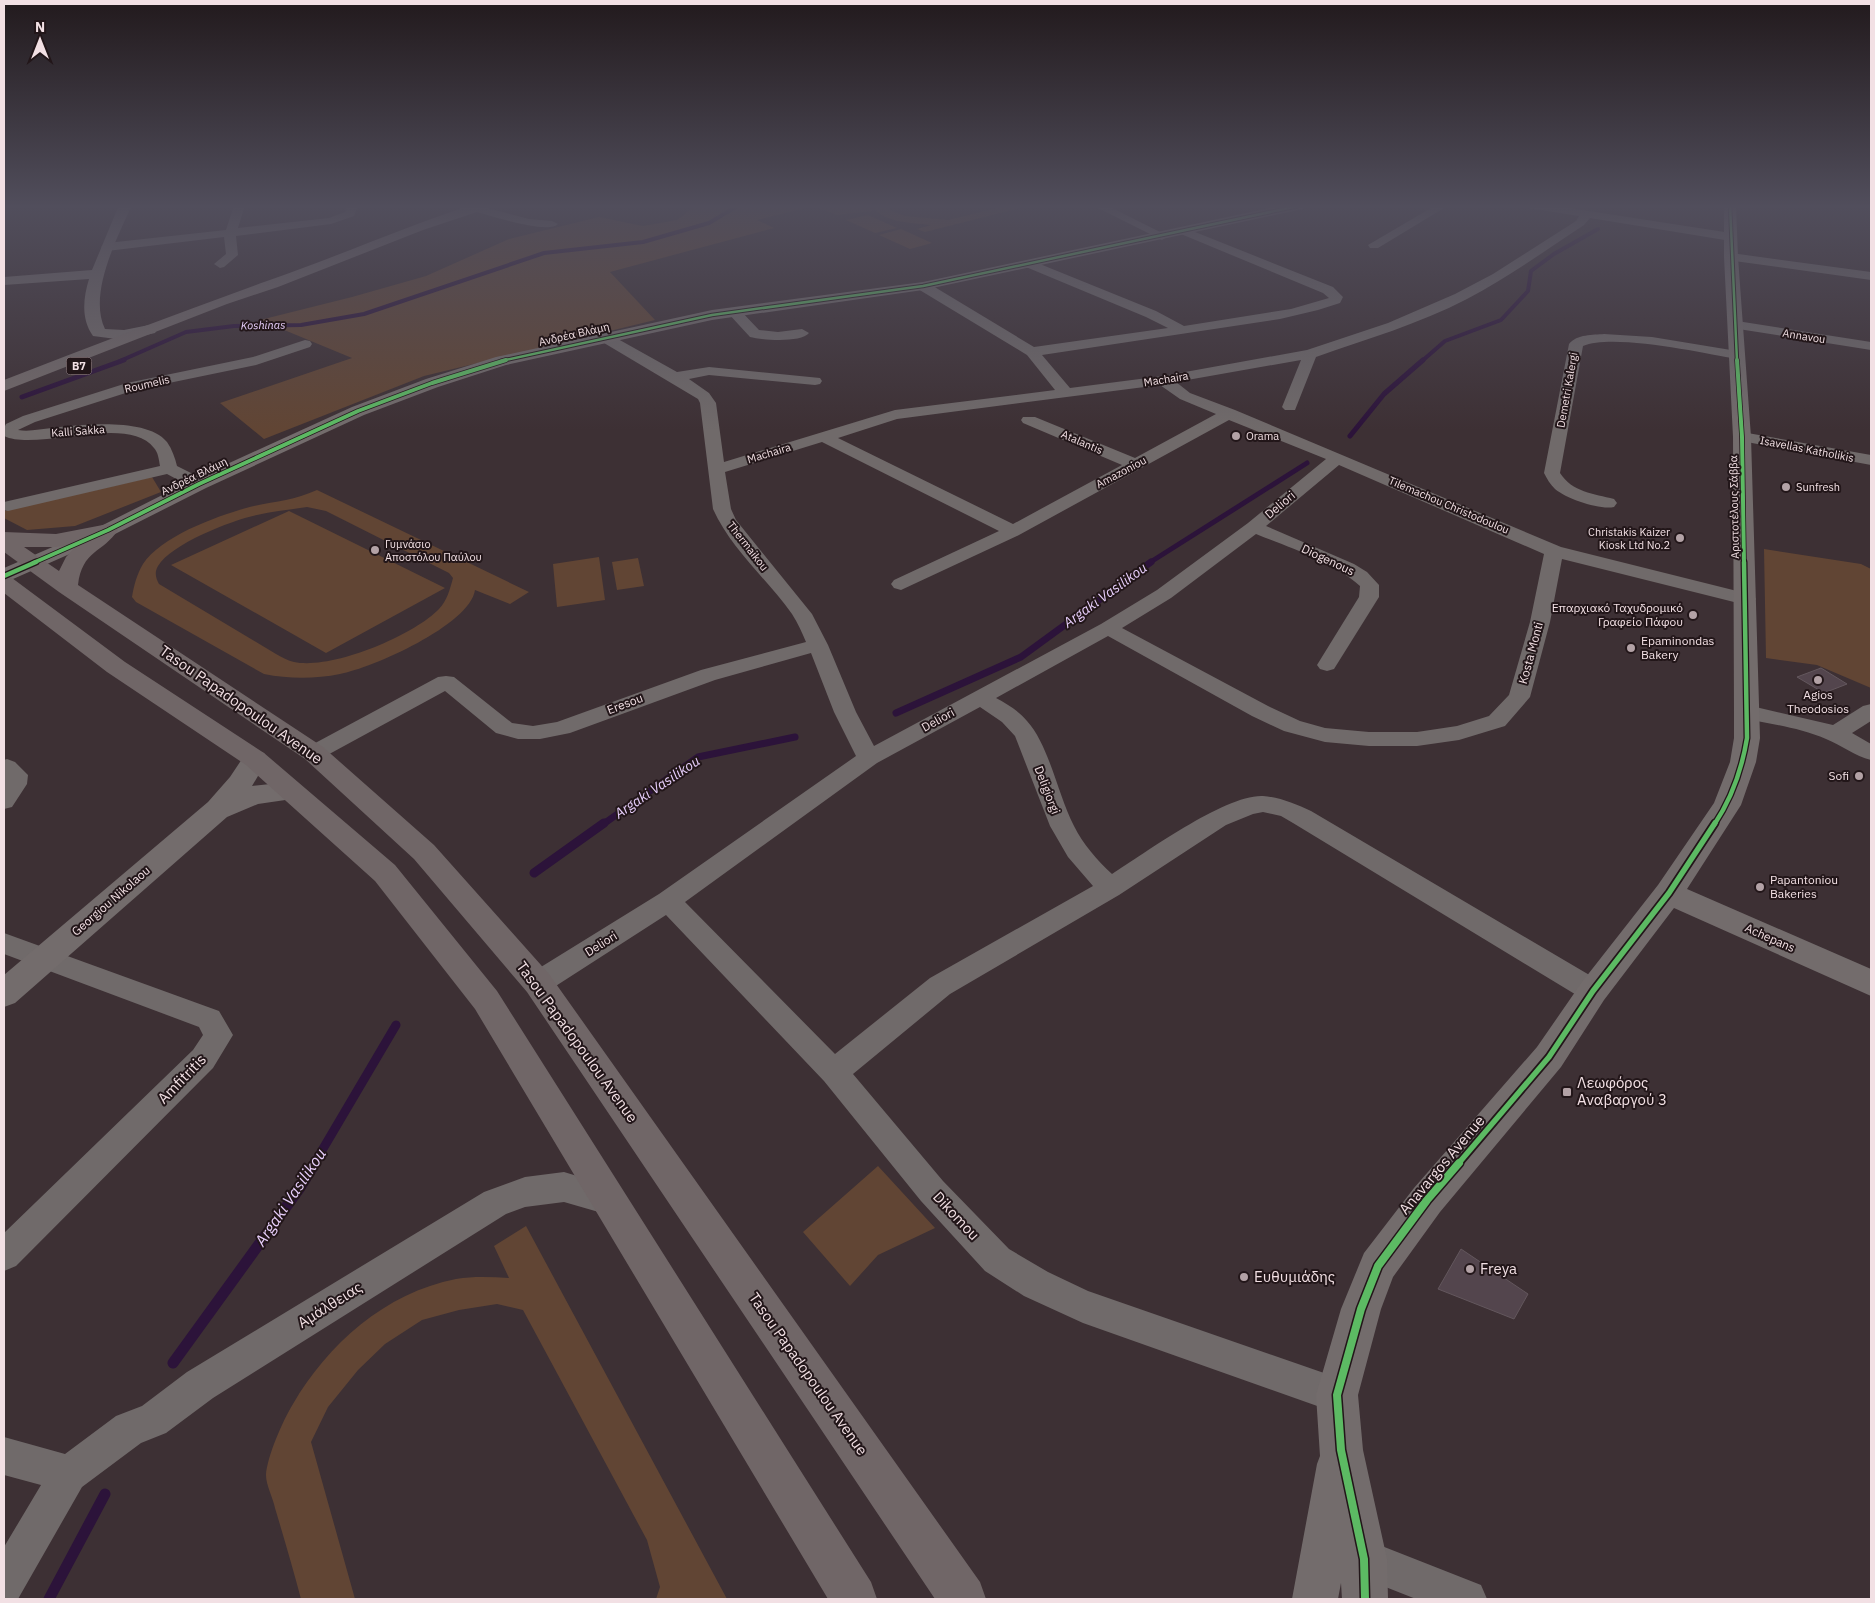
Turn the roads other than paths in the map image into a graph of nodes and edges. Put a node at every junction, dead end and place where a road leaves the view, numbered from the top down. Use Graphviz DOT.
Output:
graph roads {
  1 [pos="20,280"];
  2 [pos="97,280"];
  3 [pos="285,280"];
  4 [pos="953,280"];
  5 [pos="1068,280"];
  6 [pos="1303,280"];
  7 [pos="1492,280"];
  8 [pos="1734,280"];
  9 [pos="4,281"];
  10 [pos="274,284"];
  11 [pos="923,286"];
  12 [pos="734,312"];
  13 [pos="1737,325"];
  14 [pos="149,330"];
  15 [pos="1183,331"];
  16 [pos="99,333"];
  17 [pos="802,333"];
  18 [pos="604,337"];
  19 [pos="305,344"];
  20 [pos="1871,346"];
  21 [pos="1032,352"];
  22 [pos="1310,354"];
  23 [pos="1737,354"];
  24 [pos="47,369"];
  25 [pos="675,377"];
  26 [pos="1163,380"];
  27 [pos="815,381"];
  28 [pos="4,386"];
  29 [pos="1066,393"];
  30 [pos="4,394"];
  31 [pos="1290,407"];
  32 [pos="1230,413"];
  33 [pos="1029,420"];
  34 [pos="23,436"];
  35 [pos="824,437"];
  36 [pos="1742,437"];
  37 [pos="1337,458"];
  38 [pos="1871,460"];
  39 [pos="1135,464"];
  40 [pos="169,469"];
  41 [pos="717,469"];
  42 [pos="200,484"];
  43 [pos="1608,503"];
  44 [pos="8,506"];
  45 [pos="1254,527"];
  46 [pos="108,530"];
  47 [pos="1012,531"];
  48 [pos="4,540"];
  49 [pos="1554,551"];
  50 [pos="35,563"];
  51 [pos="4,576"];
  52 [pos="4,583"];
  53 [pos="901,584"];
  54 [pos="67,587"];
  55 [pos="1746,599"];
  56 [pos="1108,628"];
  57 [pos="818,644"];
  58 [pos="1326,665"];
  59 [pos="980,697"];
  60 [pos="1871,711"];
  61 [pos="1747,712"];
  62 [pos="1835,734"];
  63 [pos="314,753"];
  64 [pos="1871,753"];
  65 [pos="870,758"];
  66 [pos="255,759"];
  67 [pos="7,768"];
  68 [pos="289,791"];
  69 [pos="4,801"];
  70 [pos="1727,805"];
  71 [pos="218,809"];
  72 [pos="1110,888"];
  73 [pos="1669,893"];
  74 [pos="668,901"];
  75 [pos="4,943"];
  76 [pos="46,957"];
  77 [pos="538,983"];
  78 [pos="1871,983"];
  79 [pos="1593,991"];
  80 [pos="4,994"];
  81 [pos="834,1072"];
  82 [pos="608,1200"];
  83 [pos="4,1255"];
  84 [pos="1337,1395"];
  85 [pos="1341,1450"];
  86 [pos="4,1456"];
  87 [pos="69,1474"];
  88 [pos="1365,1579"];
  89 [pos="4,1585"];
  90 [pos="854,1599"];
  91 [pos="963,1599"];
  92 [pos="1315,1599"];
  93 [pos="1467,1599"];
  1 -- 9 [label="street"];
  2 -- 16 [label="street"];
  3 -- 10 [label="main road, B7"];
  4 -- 11 [label="street, Ανδρέα Βλάμη"];
  5 -- 15 [label="street"];
  6 -- 15 [label="street"];
  7 -- 22 [label="street, Machaira"];
  8 -- 13 [label="street, Αριστοτέλους Σάββα"];
  10 -- 14 [label="main road, B7"];
  10 -- 30 [label="main road, B7"];
  11 -- 12 [label="street, Ανδρέα Βλάμη"];
  11 -- 21 [label="street"];
  12 -- 17 [label="street"];
  12 -- 18 [label="street, Ανδρέα Βλάμη"];
  13 -- 20 [label="street, Annavou"];
  13 -- 23 [label="street, Αριστοτέλους Σάββα"];
  14 -- 16 [label="street"];
  14 -- 24 [label="main road, B7"];
  15 -- 21 [label="street"];
  16 -- 24 [label="street"];
  18 -- 25 [label="street, Thermaikou"];
  18 -- 42 [label="street, Ανδρέα Βλάμη"];
  19 -- 34 [label="street, Roumelis"];
  21 -- 29 [label="street"];
  22 -- 26 [label="street, Machaira"];
  22 -- 31 [label="street"];
  23 -- 36 [label="street, Αριστοτέλους Σάββα"];
  23 -- 43 [label="street, Demetri Kalergi"];
  24 -- 28 [label="main road, B7"];
  25 -- 27 [label="street"];
  25 -- 41 [label="street, Thermaikou"];
  26 -- 29 [label="street, Machaira"];
  26 -- 32 [label="street, Tilemachou Christodoulou"];
  29 -- 35 [label="street, Machaira"];
  32 -- 37 [label="street, Tilemachou Christodoulou"];
  32 -- 39 [label="street, Amazoniou"];
  33 -- 39 [label="street, Atalantis"];
  34 -- 40 [label="street, Kalli Sakka"];
  35 -- 41 [label="street, Machaira"];
  35 -- 47 [label="street"];
  36 -- 38 [label="street, Isavellas Katholikis"];
  36 -- 55 [label="street, Αριστοτέλους Σάββα"];
  37 -- 45 [label="street, Deliori"];
  37 -- 49 [label="street, Tilemachou Christodoulou"];
  39 -- 47 [label="street, Amazoniou"];
  40 -- 42 [label="street"];
  40 -- 44 [label="street"];
  41 -- 57 [label="street, Thermaikou"];
  42 -- 46 [label="street, Ανδρέα Βλάμη"];
  45 -- 56 [label="street, Deliori"];
  45 -- 58 [label="street, Diogenous"];
  46 -- 48 [label="highway"];
  46 -- 50 [label="street, Ανδρέα Βλάμη"];
  46 -- 54 [label="highway"];
  47 -- 53 [label="street, Amazoniou"];
  48 -- 50 [label="highway, Tasou Papadopoulou Avenue"];
  49 -- 55 [label="street, Tilemachou Christodoulou"];
  49 -- 56 [label="street, Kosta Monti"];
  50 -- 51 [label="street, Ανδρέα Βλάμη"];
  50 -- 54 [label="highway, Tasou Papadopoulou Avenue"];
  52 -- 66 [label="highway"];
  54 -- 63 [label="highway, Tasou Papadopoulou Avenue"];
  55 -- 61 [label="street, Αριστοτέλους Σάββα"];
  56 -- 59 [label="street, Deliori"];
  57 -- 63 [label="street, Eresou"];
  57 -- 65 [label="street, Thermaikou"];
  59 -- 65 [label="street, Deliori"];
  59 -- 72 [label="street, Deligiorgi"];
  60 -- 62 [label="street"];
  61 -- 62 [label="street"];
  61 -- 70 [label="street, Αριστοτέλους Σάββα"];
  62 -- 64 [label="street"];
  63 -- 77 [label="highway, Tasou Papadopoulou Avenue"];
  65 -- 74 [label="street, Deliori"];
  66 -- 68 [label="highway"];
  66 -- 71 [label="street, Georgiou Nikolaou"];
  67 -- 69 [label="street"];
  68 -- 71 [label="street, Georgiou Nikolaou"];
  68 -- 82 [label="highway"];
  70 -- 73 [label="street, Anavargos Avenue"];
  71 -- 76 [label="street, Georgiou Nikolaou"];
  72 -- 79 [label="street"];
  72 -- 81 [label="street"];
  73 -- 78 [label="street, Achepans"];
  73 -- 79 [label="street, Anavargos Avenue"];
  74 -- 77 [label="street, Deliori"];
  74 -- 81 [label="street, Dikomou"];
  75 -- 76 [label="street"];
  76 -- 80 [label="street, Georgiou Nikolaou"];
  76 -- 83 [label="street, Amfitritis"];
  77 -- 91 [label="highway, Tasou Papadopoulou Avenue"];
  79 -- 84 [label="street, Anavargos Avenue"];
  81 -- 84 [label="street, Dikomou"];
  82 -- 87 [label="street, Αμάλθειας"];
  82 -- 90 [label="highway"];
  84 -- 85 [label="street, Anavargos Avenue"];
  85 -- 88 [label="street, Anavargos Avenue"];
  85 -- 92 [label="street, Anavargos Avenue"];
  86 -- 87 [label="street"];
  87 -- 89 [label="street, Αμάλθειας"];
  88 -- 93 [label="street"];
}
